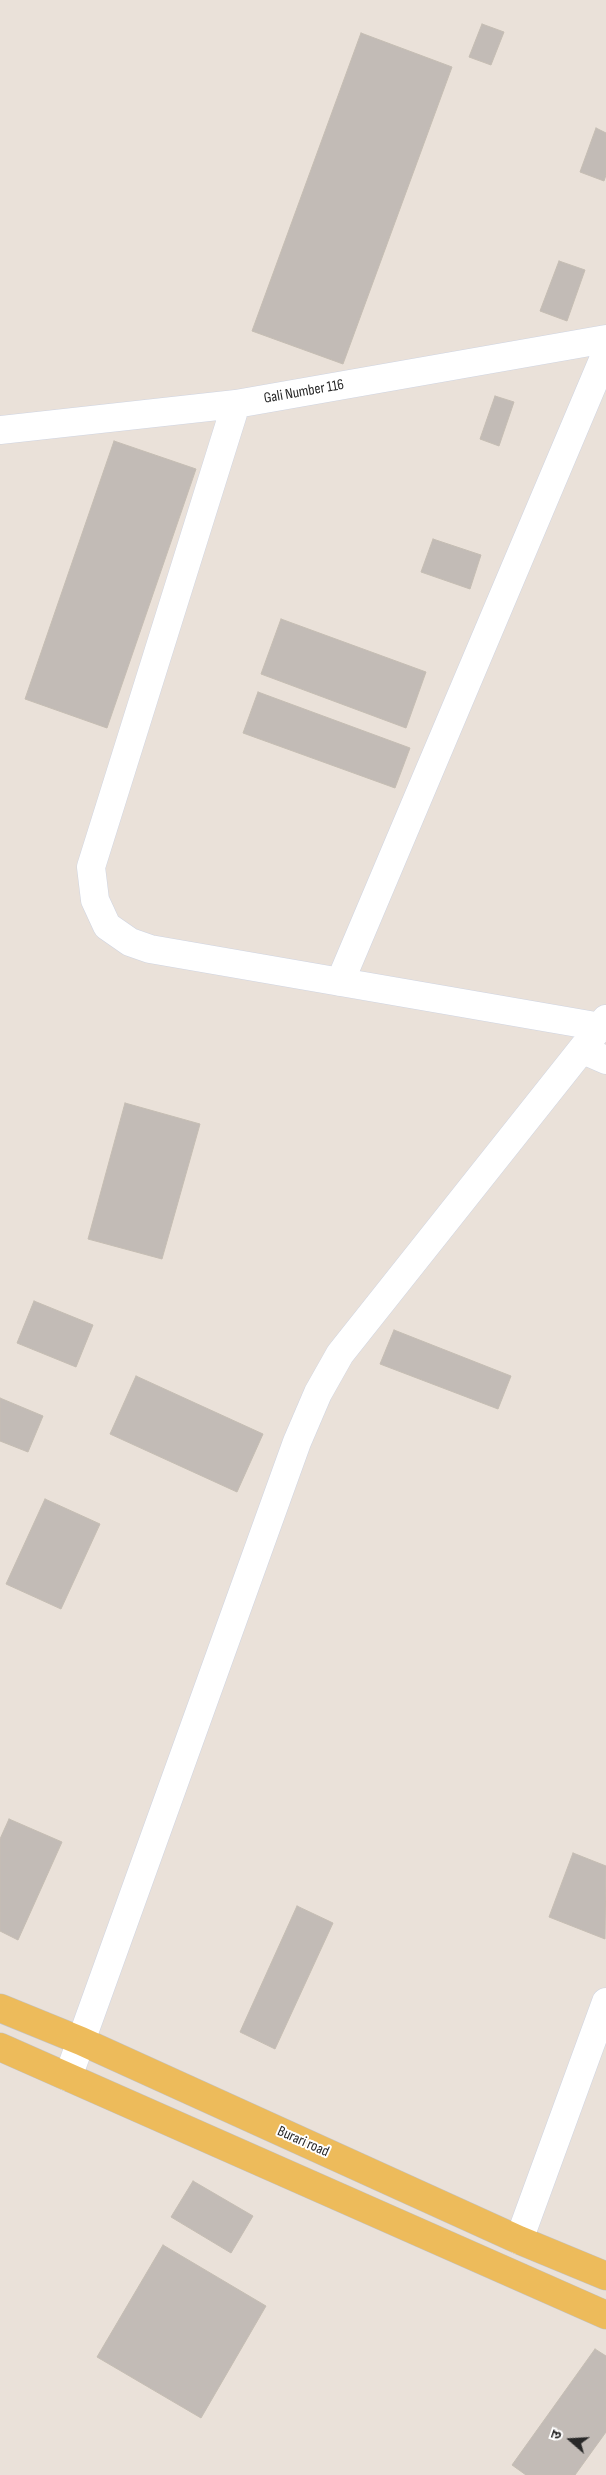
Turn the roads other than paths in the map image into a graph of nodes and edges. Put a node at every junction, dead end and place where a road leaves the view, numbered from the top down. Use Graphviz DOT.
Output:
graph roads {
  1 [pos="606,339"];
  2 [pos="606,352"];
  3 [pos="236,404"];
  4 [pos="0,430"];
  5 [pos="340,982"];
  6 [pos="604,1023"];
  7 [pos="595,1055"];
  8 [pos="606,2002"];
  9 [pos="0,2008"];
  10 [pos="81,2041"];
  11 [pos="0,2047"];
  12 [pos="68,2077"];
  13 [pos="519,2240"];
  14 [pos="606,2276"];
  15 [pos="606,2315"];
  1 -- 3 [label="street, Gali Number 116"];
  2 -- 5 [label="street"];
  3 -- 4 [label="street, Gali Number 116"];
  3 -- 5 [label="street"];
  5 -- 6 [label="street"];
  6 -- 7 [label="street"];
  7 -- 10 [label="street"];
  8 -- 13 [label="street"];
  9 -- 10 [label="main road, Burari road"];
  10 -- 12 [label="street"];
  10 -- 13 [label="main road, Burari road"];
  11 -- 12 [label="main road"];
  12 -- 15 [label="main road"];
  13 -- 14 [label="main road, Burari road"];
}
